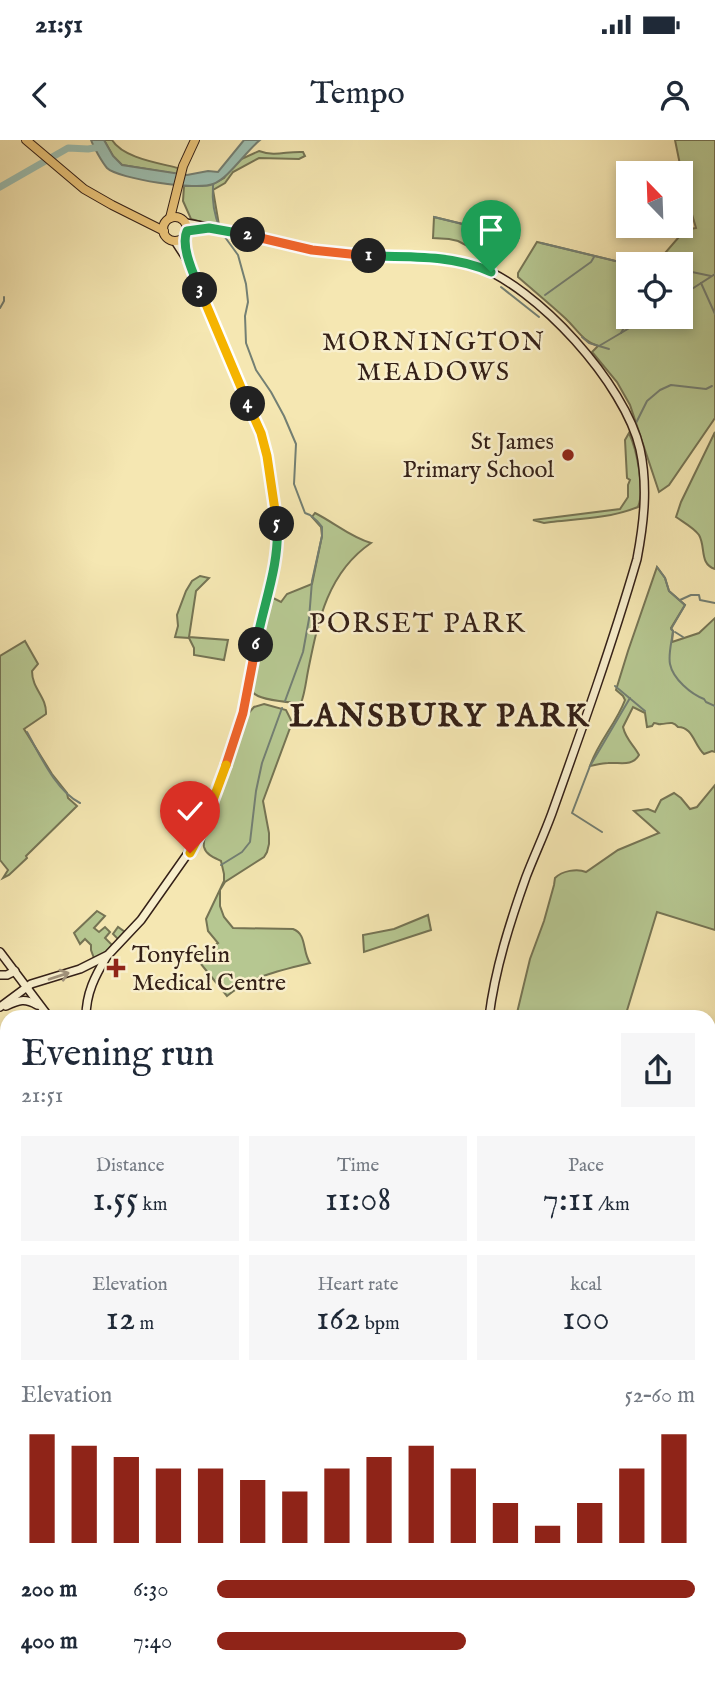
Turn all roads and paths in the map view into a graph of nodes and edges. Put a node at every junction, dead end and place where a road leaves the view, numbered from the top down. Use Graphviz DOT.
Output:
graph roads {
  1 [pos="26,140"];
  2 [pos="195,140"];
  3 [pos="176,200"];
  4 [pos="143,219"];
  5 [pos="168,220"];
  6 [pos="185,228"];
  7 [pos="164,231"];
  8 [pos="175,241"];
  9 [pos="188,262"];
  10 [pos="0,952"];
  11 [pos="108,955"];
  12 [pos="80,969"];
  13 [pos="17,974"];
  14 [pos="0,975"];
  15 [pos="96,975"];
  16 [pos="38,982"];
  17 [pos="26,987"];
  18 [pos="4,1005"];
  19 [pos="44,1009"];
  20 [pos="86,1010"];
  21 [pos="490,1010"];
  1 -- 4 [label="main road"];
  2 -- 3 [label="main road"];
  3 -- 5 [label="main road"];
  3 -- 6 [label="main road"];
  4 -- 5 [label="main road"];
  4 -- 7 [label="main road"];
  5 -- 6 [label="main road"];
  5 -- 7 [label="main road"];
  6 -- 8 [label="main road"];
  6 -- 9 [label="main road"];
  6 -- 21 [label="main road"];
  7 -- 8 [label="main road"];
  8 -- 9 [label="main road"];
  9 -- 11 [label="main road"];
  10 -- 13 [label="main road"];
  11 -- 12 [label="main road"];
  11 -- 15 [label="main road"];
  12 -- 15 [label="main road"];
  16 -- 12 [label="main road, one-way"];
  13 -- 14 [label="main road"];
  13 -- 16 [label="main road"];
  13 -- 17 [label="main road"];
  13 -- 18 [label="main road"];
  15 -- 20 [label="main road"];
  16 -- 17 [label="main road"];
  17 -- 18 [label="main road"];
  17 -- 19 [label="main road"];
  18 -- 19 [label="main road"];
}
